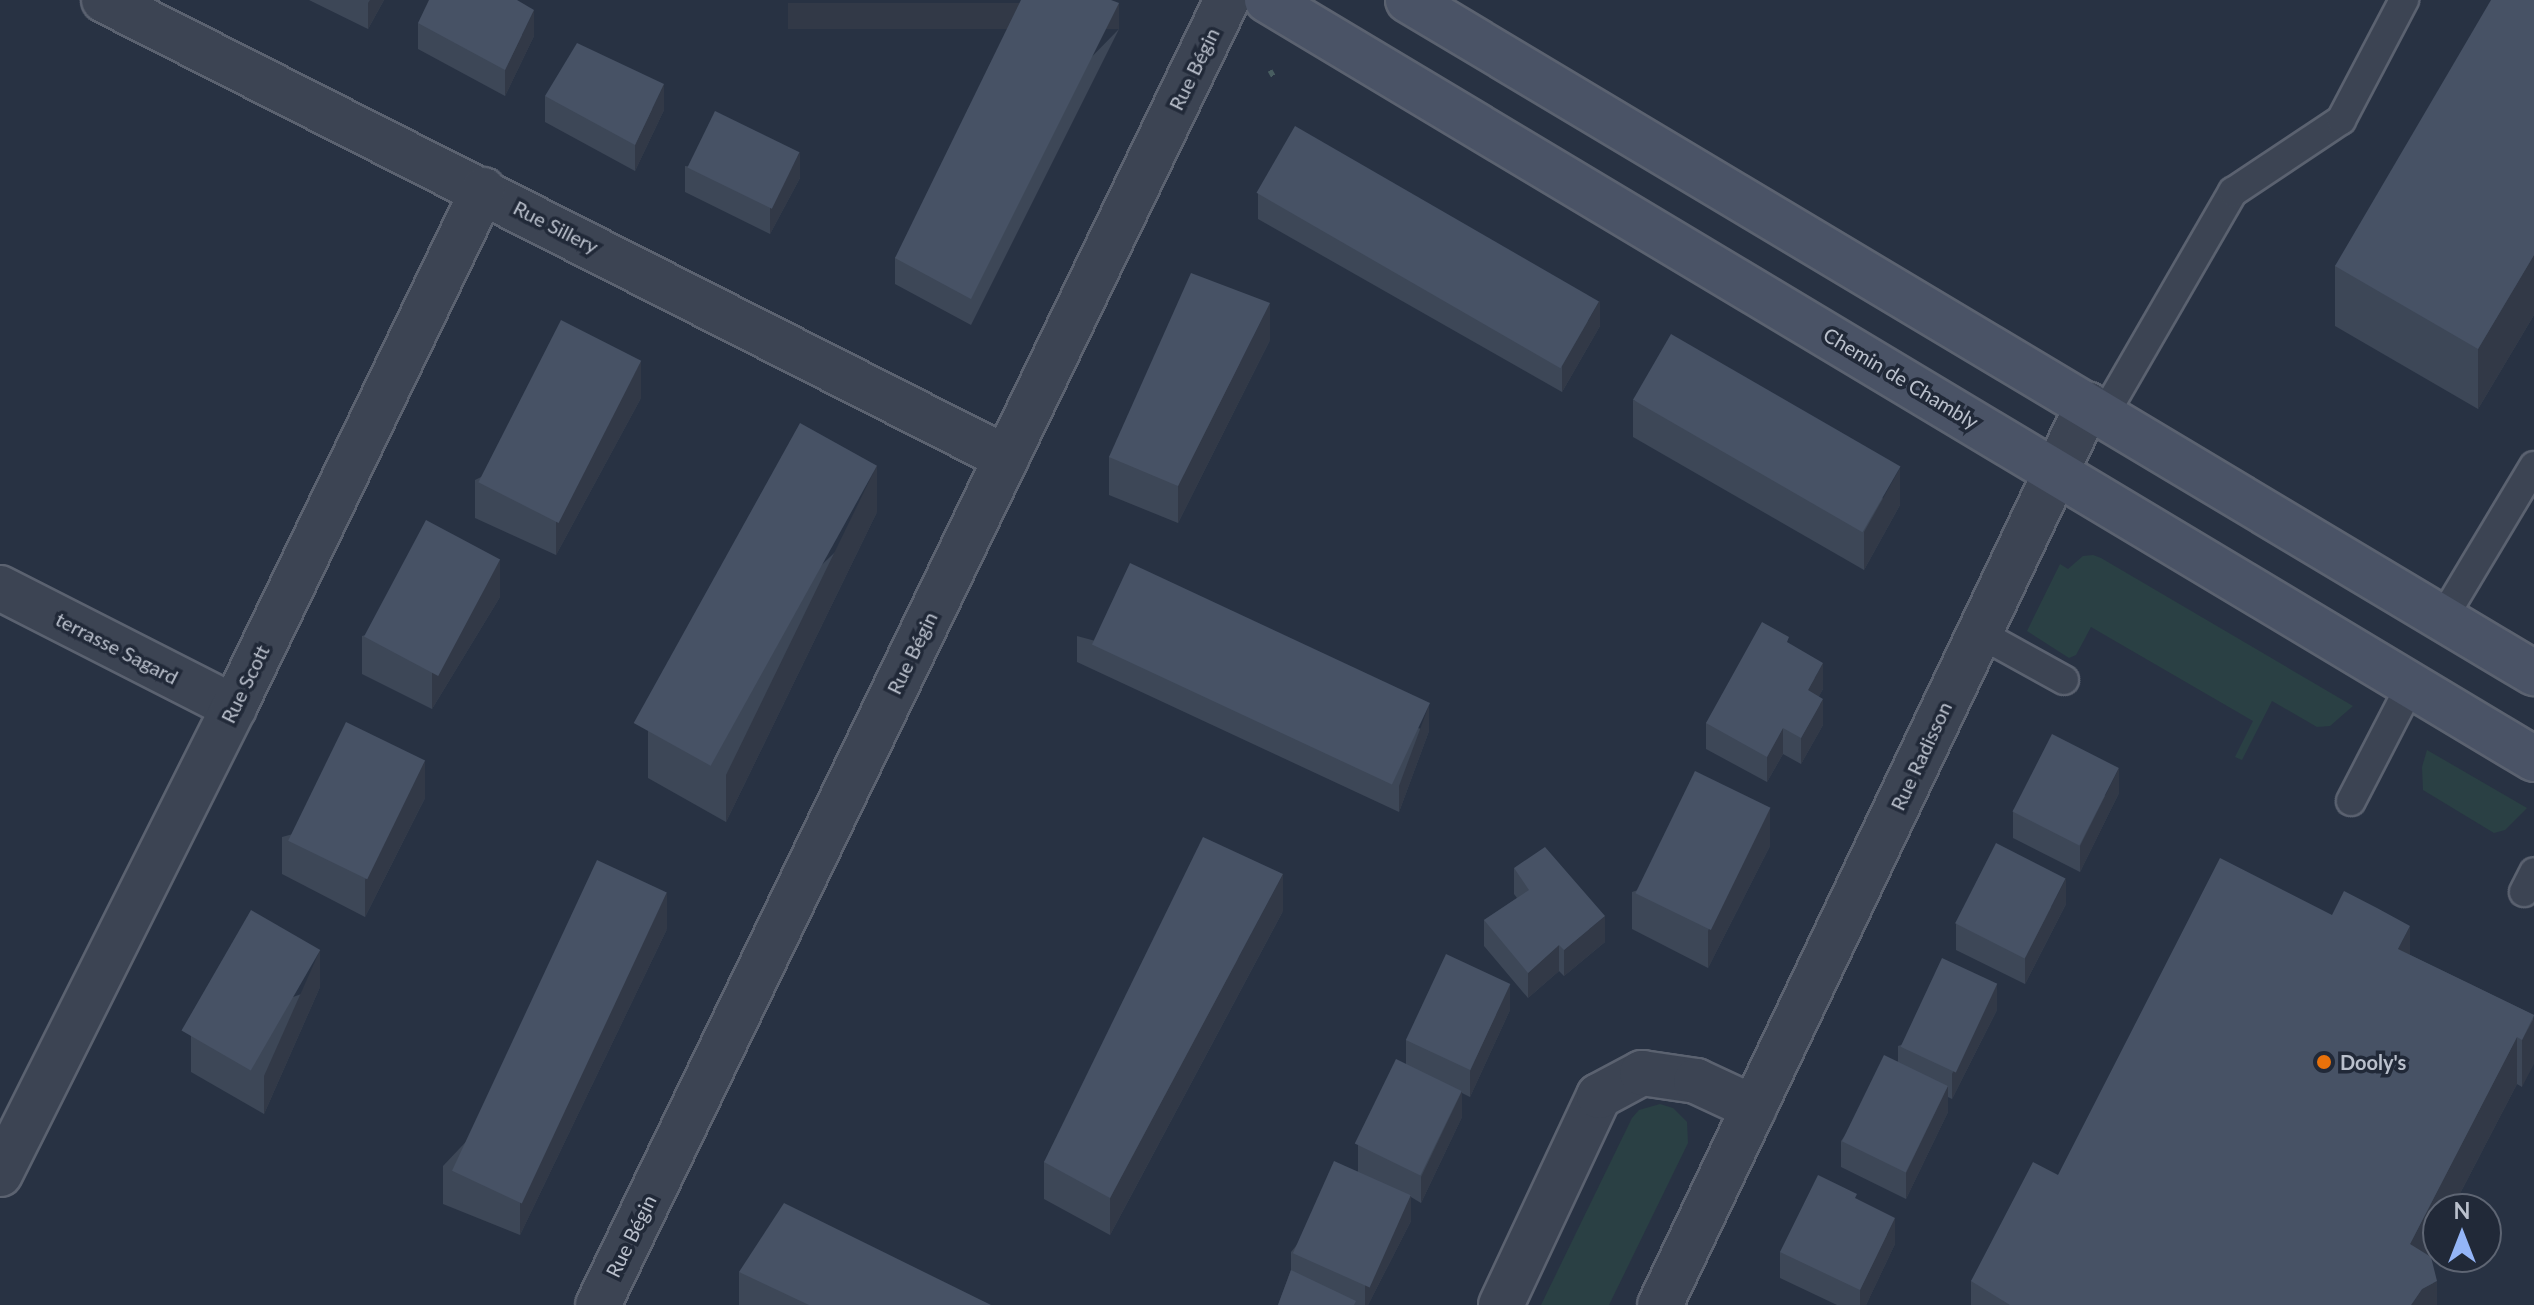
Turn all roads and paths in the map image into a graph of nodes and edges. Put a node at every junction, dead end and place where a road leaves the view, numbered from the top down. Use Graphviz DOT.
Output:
graph roads {
  1 [pos="104,0"];
  2 [pos="1227,0"];
  3 [pos="1267,0"];
  4 [pos="1408,0"];
  5 [pos="2404,0"];
  6 [pos="1270,70"];
  7 [pos="1274,77"];
  8 [pos="483,190"];
  9 [pos="2096,410"];
  10 [pos="1006,458"];
  11 [pos="2534,466"];
  12 [pos="2056,472"];
  13 [pos="0,588"];
  14 [pos="2443,618"];
  15 [pos="1979,633"];
  16 [pos="2534,673"];
  17 [pos="2064,680"];
  18 [pos="2411,685"];
  19 [pos="234,707"];
  20 [pos="2534,759"];
  21 [pos="2351,801"];
  22 [pos="1754,1108"];
  23 [pos="0,1174"];
  24 [pos="598,1305"];
  25 [pos="1501,1305"];
  26 [pos="1660,1305"];
  1 -- 8 [label="street, Rue Sillery"];
  2 -- 10 [label="street, Rue Bégin"];
  3 -- 12 [label="main road, Chemin de Chambly"];
  4 -- 9 [label="main road"];
  5 -- 9 [label="lane"];
  6 -- 7 [label="path"];
  8 -- 10 [label="street, Rue Sillery"];
  8 -- 19 [label="street, Rue Scott"];
  9 -- 12 [label="street, Rue Radisson"];
  9 -- 14 [label="main road"];
  10 -- 24 [label="street, Rue Bégin"];
  11 -- 14 [label="lane"];
  12 -- 15 [label="street, Rue Radisson"];
  12 -- 18 [label="main road, Chemin de Chambly"];
  13 -- 19 [label="street, terrasse Sagard"];
  14 -- 16 [label="main road"];
  15 -- 17 [label="lane"];
  15 -- 22 [label="street, Rue Radisson"];
  18 -- 20 [label="main road, Chemin de Chambly"];
  18 -- 21 [label="lane"];
  19 -- 23 [label="street, Rue Scott"];
  22 -- 25 [label="street"];
  22 -- 26 [label="street, Rue Radisson"];
}
